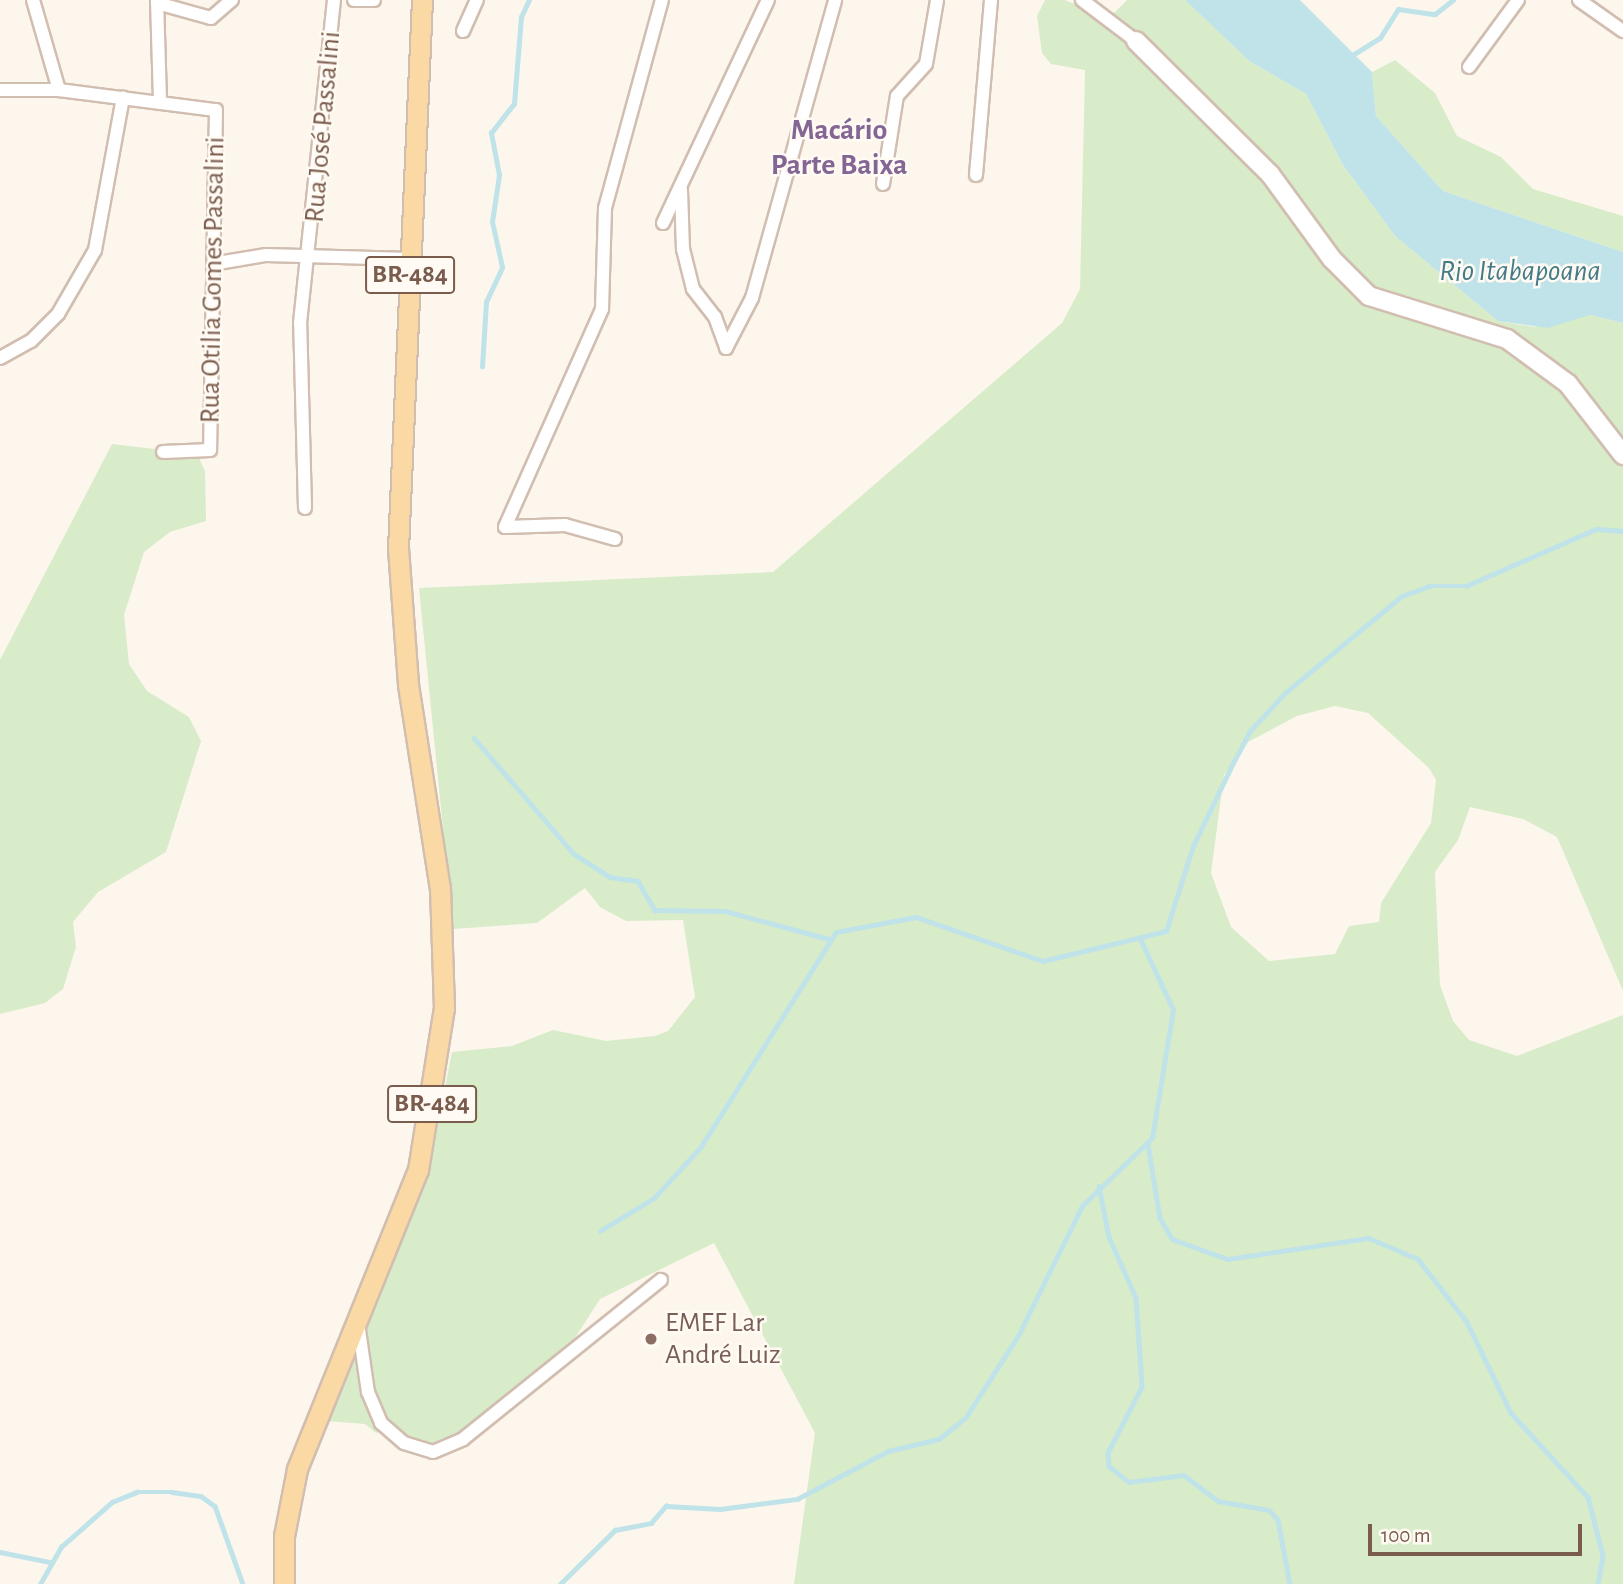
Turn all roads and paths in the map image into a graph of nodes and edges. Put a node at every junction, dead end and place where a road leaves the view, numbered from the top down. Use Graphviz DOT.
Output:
graph roads {
  1 [pos="33,0"];
  2 [pos="232,0"];
  3 [pos="334,0"];
  4 [pos="354,0"];
  5 [pos="373,0"];
  6 [pos="422,0"];
  7 [pos="477,0"];
  8 [pos="662,0"];
  9 [pos="768,0"];
  10 [pos="835,0"];
  11 [pos="937,0"];
  12 [pos="991,0"];
  13 [pos="1082,0"];
  14 [pos="1518,0"];
  15 [pos="1579,0"];
  16 [pos="157,1"];
  17 [pos="1623,31"];
  18 [pos="463,32"];
  19 [pos="1136,41"];
  20 [pos="1469,67"];
  21 [pos="0,90"];
  22 [pos="59,90"];
  23 [pos="123,98"];
  24 [pos="160,103"];
  25 [pos="976,175"];
  26 [pos="883,184"];
  27 [pos="681,189"];
  28 [pos="663,223"];
  29 [pos="311,254"];
  30 [pos="411,258"];
  31 [pos="218,263"];
  32 [pos="0,358"];
  33 [pos="163,452"];
  34 [pos="1623,455"];
  35 [pos="305,508"];
  36 [pos="615,538"];
  37 [pos="661,1280"];
  38 [pos="358,1321"];
  39 [pos="284,1584"];
  1 -- 22 [label="street"];
  2 -- 16 [label="street"];
  3 -- 29 [label="street, Rua José Passalini"];
  4 -- 5 [label="street"];
  6 -- 30 [label="main road, BR-484"];
  7 -- 18 [label="street"];
  8 -- 36 [label="street"];
  9 -- 27 [label="street"];
  10 -- 27 [label="street"];
  11 -- 26 [label="street"];
  12 -- 25 [label="street"];
  13 -- 19 [label="street"];
  14 -- 20 [label="street"];
  15 -- 17 [label="street"];
  16 -- 24 [label="street"];
  19 -- 34 [label="street"];
  21 -- 22 [label="street"];
  22 -- 23 [label="street"];
  23 -- 24 [label="street"];
  23 -- 32 [label="street"];
  24 -- 31 [label="street, Rua Otilia Gomes Passalini"];
  27 -- 28 [label="street"];
  29 -- 30 [label="street"];
  29 -- 31 [label="street"];
  29 -- 35 [label="street, Rua José Passalini"];
  30 -- 38 [label="main road, BR-484"];
  31 -- 33 [label="street, Rua Otilia Gomes Passalini"];
  37 -- 38 [label="street"];
  38 -- 39 [label="main road, BR-484"];
}
